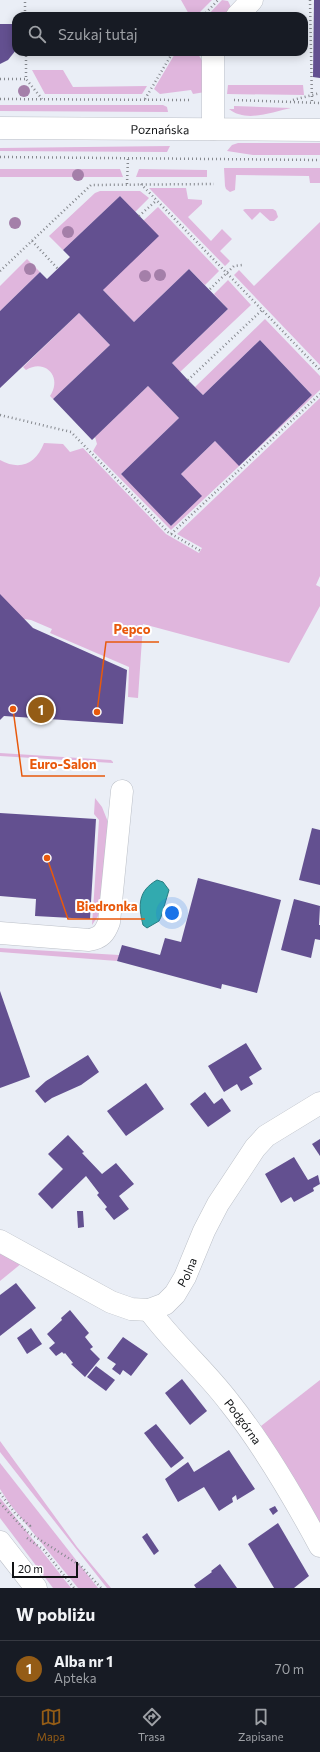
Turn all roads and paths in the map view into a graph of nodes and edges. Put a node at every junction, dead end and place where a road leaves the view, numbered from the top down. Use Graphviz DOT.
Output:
graph roads {
  1 [pos="218,0"];
  2 [pos="252,0"];
  3 [pos="310,0"];
  4 [pos="25,2"];
  5 [pos="25,12"];
  6 [pos="207,12"];
  7 [pos="240,12"];
  8 [pos="26,56"];
  9 [pos="171,56"];
  10 [pos="213,56"];
  11 [pos="26,79"];
  12 [pos="0,80"];
  13 [pos="320,93"];
  14 [pos="312,95"];
  15 [pos="0,99"];
  16 [pos="42,99"];
  17 [pos="145,99"];
  18 [pos="213,100"];
  19 [pos="291,101"];
  20 [pos="312,103"];
  21 [pos="320,103"];
  22 [pos="0,128"];
  23 [pos="213,129"];
  24 [pos="320,130"];
  25 [pos="0,157"];
  26 [pos="128,158"];
  27 [pos="320,160"];
  28 [pos="127,184"];
  29 [pos="142,184"];
  30 [pos="214,184"];
  31 [pos="157,200"];
  32 [pos="139,216"];
  33 [pos="32,241"];
  34 [pos="242,265"];
  35 [pos="58,269"];
  36 [pos="0,271"];
  37 [pos="227,273"];
  38 [pos="210,289"];
  39 [pos="262,310"];
  40 [pos="320,370"];
  41 [pos="188,380"];
  42 [pos="320,394"];
  43 [pos="0,415"];
  44 [pos="171,534"];
  45 [pos="201,551"];
  46 [pos="122,791"];
  47 [pos="0,933"];
  48 [pos="320,1103"];
  49 [pos="0,1241"];
  50 [pos="149,1310"];
  51 [pos="0,1493"];
  52 [pos="0,1502"];
  53 [pos="28,1528"];
  54 [pos="24,1533"];
  55 [pos="0,1542"];
  56 [pos="320,1546"];
  57 [pos="17,1564"];
  58 [pos="26,1588"];
  59 [pos="36,1588"];
  60 [pos="74,1588"];
  61 [pos="101,1588"];
  1 -- 6 [label="path"];
  2 -- 7 [label="street"];
  3 -- 14 [label="path"];
  4 -- 5 [label="path"];
  8 -- 11 [label="path"];
  9 -- 17 [label="path"];
  10 -- 18 [label="street"];
  11 -- 12 [label="path"];
  11 -- 16 [label="path"];
  13 -- 14 [label="path"];
  14 -- 19 [label="path"];
  14 -- 20 [label="path"];
  15 -- 16 [label="path"];
  16 -- 17 [label="path"];
  17 -- 18 [label="path"];
  18 -- 19 [label="path"];
  18 -- 23 [label="street"];
  19 -- 20 [label="path"];
  20 -- 21 [label="path"];
  22 -- 23 [label="street, Poznańska"];
  23 -- 24 [label="street, Poznańska"];
  25 -- 26 [label="path"];
  26 -- 27 [label="path"];
  26 -- 28 [label="path"];
  28 -- 29 [label="path"];
  28 -- 33 [label="path"];
  29 -- 30 [label="path"];
  29 -- 31 [label="path"];
  31 -- 32 [label="path"];
  31 -- 37 [label="path"];
  33 -- 35 [label="path"];
  33 -- 36 [label="path"];
  34 -- 37 [label="path"];
  37 -- 38 [label="path"];
  37 -- 39 [label="path"];
  39 -- 40 [label="path"];
  39 -- 41 [label="path"];
  42 -- 44 [label="path"];
  43 -- 44 [label="path"];
  44 -- 45 [label="path"];
  46 -- 47 [label="street"];
  48 -- 50 [label="street, Polna"];
  49 -- 50 [label="street"];
  50 -- 56 [label="street, Podgórna"];
  51 -- 53 [label="path"];
  52 -- 61 [label="path"];
  54 -- 60 [label="path"];
  55 -- 57 [label="street"];
  57 -- 58 [label="street"];
  57 -- 59 [label="street"];
}
